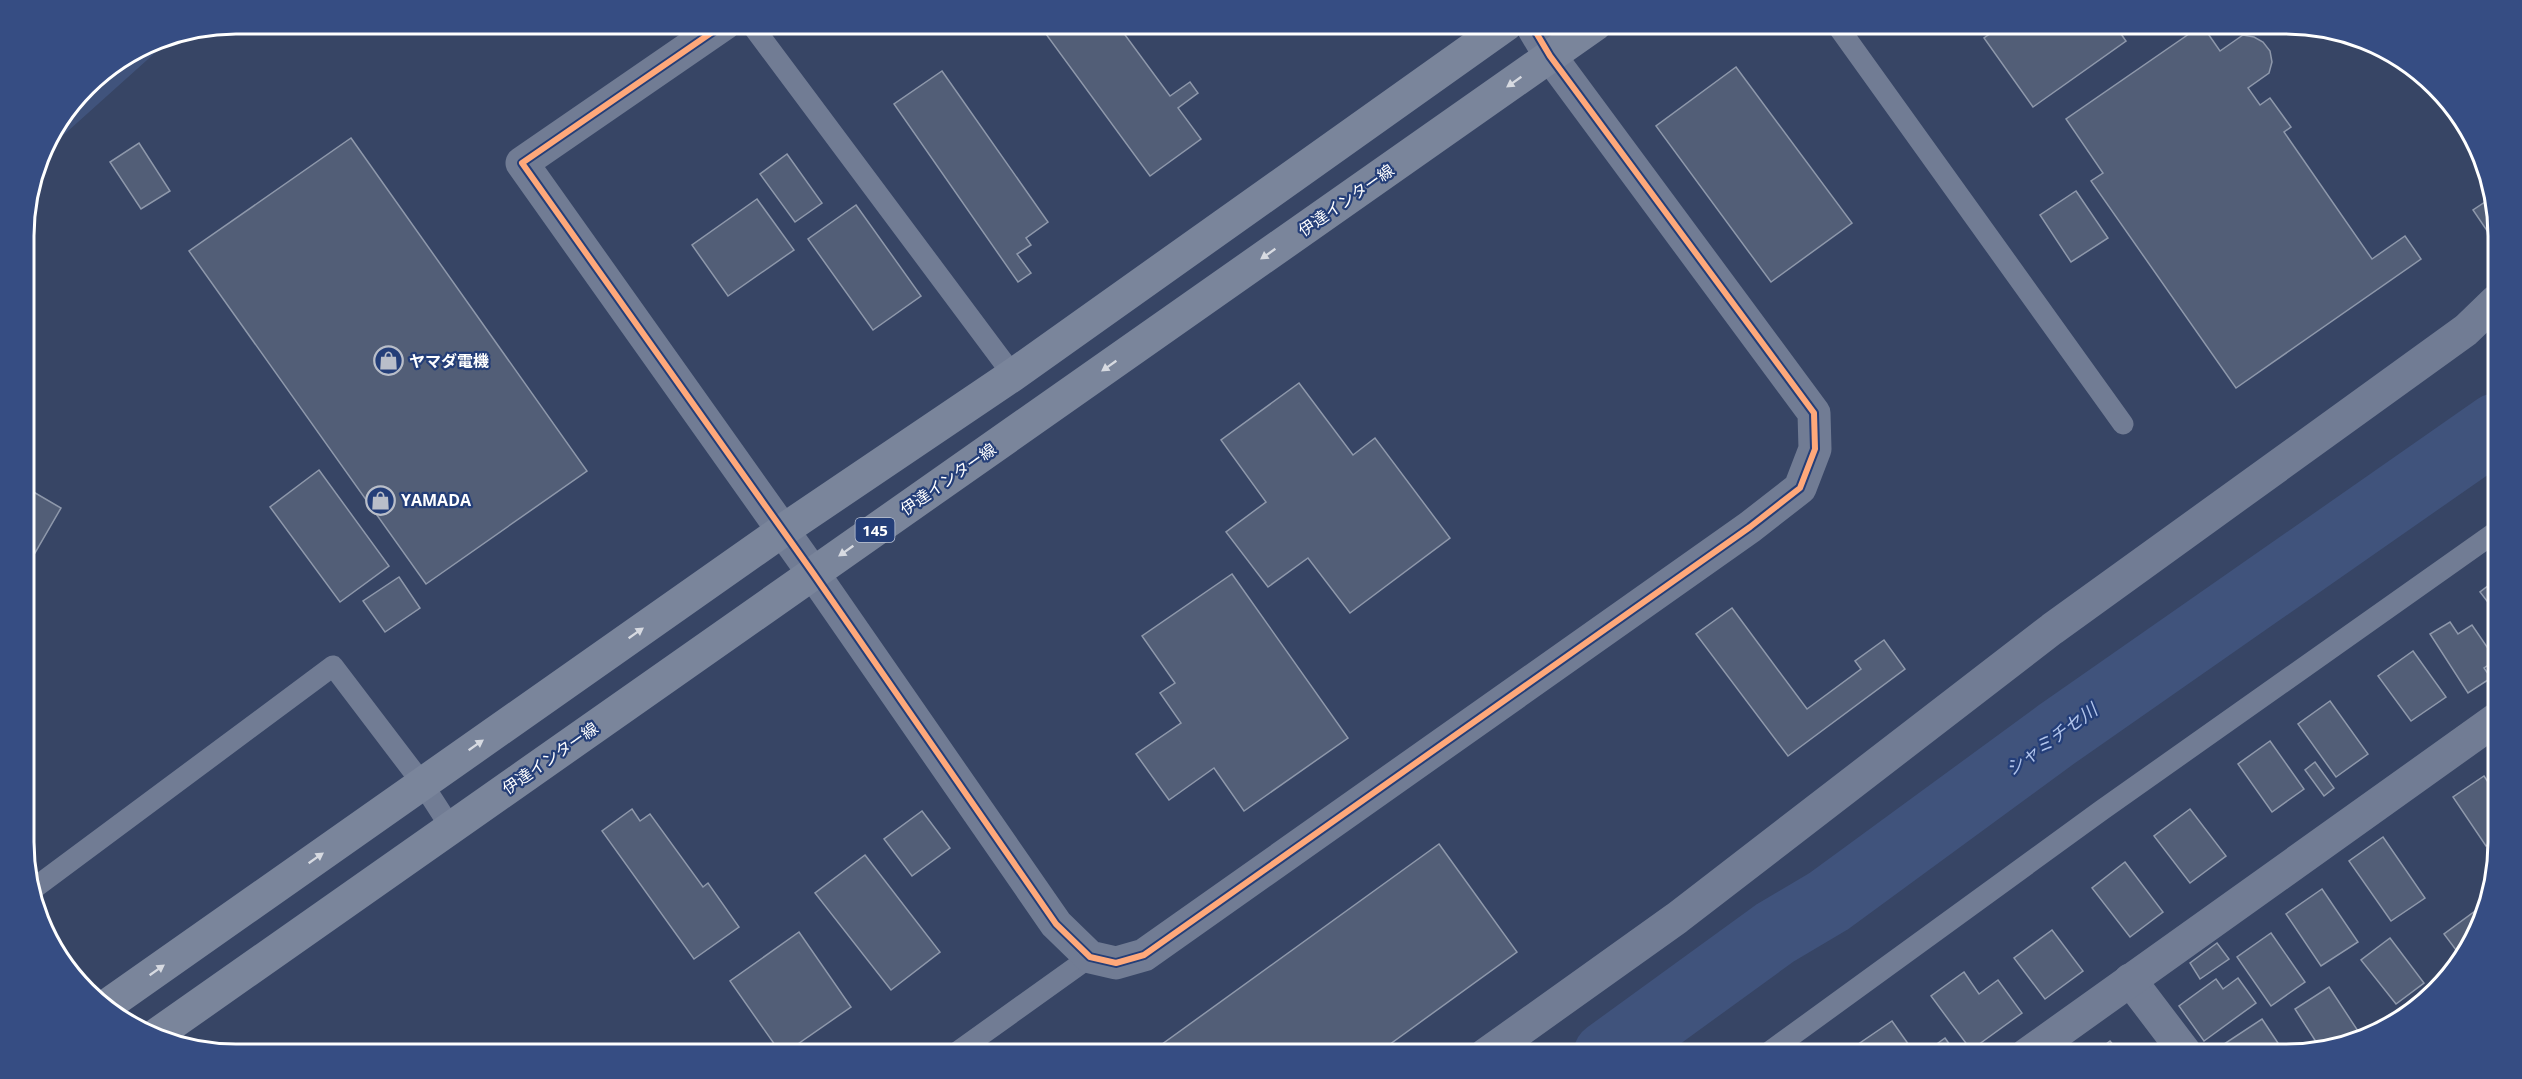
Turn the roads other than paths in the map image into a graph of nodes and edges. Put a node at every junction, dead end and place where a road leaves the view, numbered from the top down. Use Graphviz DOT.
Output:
graph roads {
  1 [pos="709,34"];
  2 [pos="758,34"];
  3 [pos="1493,34"];
  4 [pos="1537,34"];
  5 [pos="1582,34"];
  6 [pos="1843,34"];
  7 [pos="1550,56"];
  8 [pos="2488,309"];
  9 [pos="1013,375"];
  10 [pos="2123,424"];
  11 [pos="782,531"];
  12 [pos="2488,537"];
  13 [pos="813,573"];
  14 [pos="2488,725"];
  15 [pos="422,783"];
  16 [pos="451,828"];
  17 [pos="39,885"];
  18 [pos="1090,957"];
  19 [pos="2130,980"];
  20 [pos="112,1002"];
  21 [pos="162,1030"];
  22 [pos="1500,1044"];
  23 [pos="1780,1044"];
  24 [pos="2041,1044"];
  25 [pos="2179,1044"];
  26 [pos="967,1045"];
  1 -- 11 [label="street"];
  2 -- 9 [label="lane"];
  3 -- 9 [label="main road"];
  4 -- 7 [label="street"];
  5 -- 7 [label="main road, 伊達インター線 / 145"];
  6 -- 10 [label="lane"];
  7 -- 13 [label="main road, 伊達インター線 / 145, one-way"];
  7 -- 18 [label="street"];
  8 -- 22 [label="street"];
  9 -- 11 [label="main road"];
  11 -- 13 [label="street"];
  15 -- 11 [label="main road, one-way"];
  12 -- 23 [label="lane"];
  13 -- 16 [label="main road, 伊達インター線 / 145"];
  13 -- 18 [label="street"];
  14 -- 19 [label="street"];
  15 -- 16 [label="lane"];
  15 -- 17 [label="lane"];
  20 -- 15 [label="main road, one-way"];
  16 -- 21 [label="main road, 伊達インター線 / 145"];
  18 -- 26 [label="lane"];
  19 -- 24 [label="street"];
  19 -- 25 [label="street"];
}
